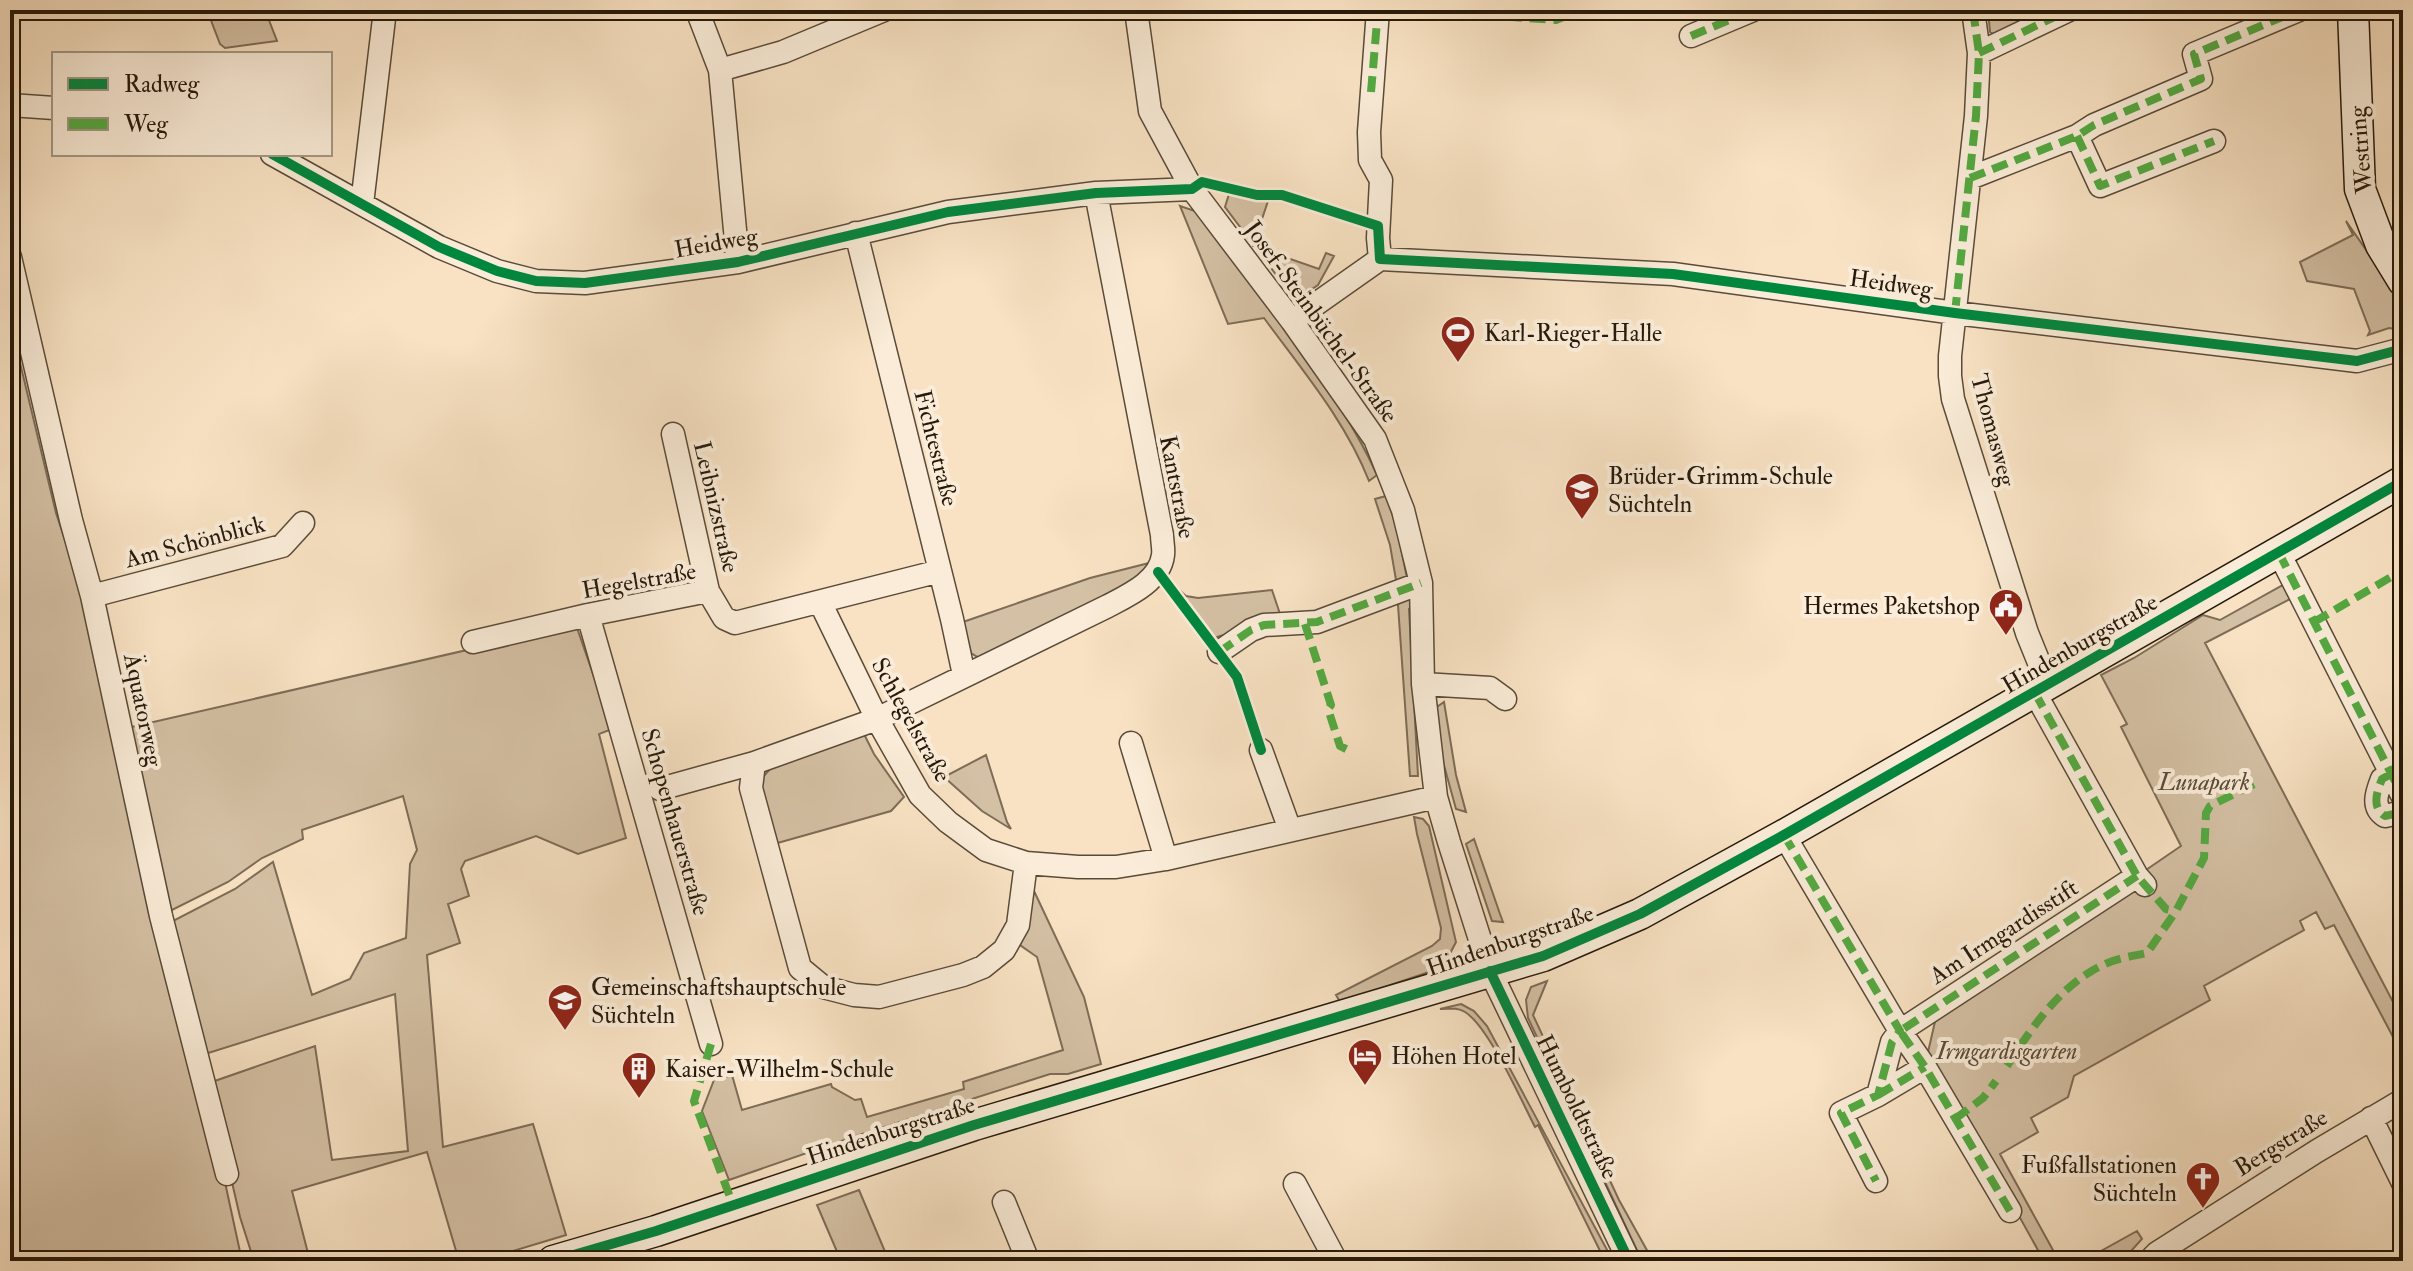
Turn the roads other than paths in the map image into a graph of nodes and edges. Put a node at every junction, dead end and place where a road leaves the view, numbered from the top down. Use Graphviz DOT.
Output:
graph roads {
  1 [pos="385,10"];
  2 [pos="697,10"];
  3 [pos="884,10"];
  4 [pos="1136,10"];
  5 [pos="1378,10"];
  6 [pos="1753,10"];
  7 [pos="1973,10"];
  8 [pos="2069,10"];
  9 [pos="2299,10"];
  10 [pos="2353,10"];
  11 [pos="1691,36"];
  12 [pos="1979,53"];
  13 [pos="720,70"];
  14 [pos="10,105"];
  15 [pos="52,108"];
  16 [pos="2077,136"];
  17 [pos="2214,141"];
  18 [pos="276,156"];
  19 [pos="1970,178"];
  20 [pos="1192,189"];
  21 [pos="1096,193"];
  22 [pos="362,204"];
  23 [pos="856,233"];
  24 [pos="10,257"];
  25 [pos="1380,259"];
  26 [pos="738,262"];
  27 [pos="2403,281"];
  28 [pos="1955,313"];
  29 [pos="1292,321"];
  30 [pos="2395,351"];
  31 [pos="673,434"];
  32 [pos="2403,481"];
  33 [pos="303,523"];
  34 [pos="2279,553"];
  35 [pos="940,571"];
  36 [pos="1421,583"];
  37 [pos="708,591"];
  38 [pos="92,596"];
  39 [pos="820,602"];
  40 [pos="588,615"];
  41 [pos="473,642"];
  42 [pos="1219,652"];
  43 [pos="964,675"];
  44 [pos="1423,684"];
  45 [pos="2043,688"];
  46 [pos="1505,699"];
  47 [pos="877,719"];
  48 [pos="1131,743"];
  49 [pos="1261,750"];
  50 [pos="754,763"];
  51 [pos="2391,774"];
  52 [pos="660,789"];
  53 [pos="1436,797"];
  54 [pos="2403,797"];
  55 [pos="2403,812"];
  56 [pos="1290,830"];
  57 [pos="1784,835"];
  58 [pos="1166,859"];
  59 [pos="1026,863"];
  60 [pos="1490,971"];
  61 [pos="1900,1031"];
  62 [pos="711,1044"];
  63 [pos="1925,1067"];
  64 [pos="1878,1095"];
  65 [pos="2403,1100"];
  66 [pos="2371,1118"];
  67 [pos="227,1174"];
  68 [pos="1876,1181"];
  69 [pos="2403,1183"];
  70 [pos="1295,1184"];
  71 [pos="1004,1202"];
  72 [pos="2010,1211"];
  73 [pos="553,1261"];
  74 [pos="1028,1261"];
  75 [pos="1336,1261"];
  76 [pos="1629,1261"];
  77 [pos="2149,1261"];
  1 -- 22 [label="street"];
  2 -- 13 [label="street"];
  3 -- 13 [label="street"];
  4 -- 20 [label="street, Josef-Steinbüchel-Straße"];
  5 -- 25 [label="street"];
  6 -- 11 [label="street"];
  7 -- 12 [label="street, Thomasweg"];
  8 -- 12 [label="street"];
  9 -- 16 [label="street"];
  10 -- 27 [label="main road, Westring"];
  12 -- 19 [label="street, Thomasweg"];
  13 -- 26 [label="street"];
  14 -- 15 [label="street"];
  16 -- 17 [label="street"];
  16 -- 19 [label="street"];
  18 -- 22 [label="street, Heidweg"];
  19 -- 28 [label="street, Thomasweg"];
  20 -- 21 [label="street, Heidweg"];
  20 -- 29 [label="street, Josef-Steinbüchel-Straße"];
  21 -- 23 [label="street, Heidweg"];
  21 -- 43 [label="street, Kantstraße"];
  22 -- 26 [label="street, Heidweg"];
  23 -- 26 [label="street, Heidweg"];
  23 -- 35 [label="street, Fichtestraße"];
  24 -- 38 [label="street, Äquatorweg"];
  25 -- 28 [label="street, Heidweg"];
  25 -- 29 [label="street"];
  28 -- 30 [label="street, Heidweg"];
  28 -- 45 [label="street, Thomasweg"];
  29 -- 36 [label="street, Josef-Steinbüchel-Straße"];
  31 -- 37 [label="street, Leibnizstraße"];
  32 -- 34 [label="main road, Hindenburgstraße"];
  33 -- 38 [label="street, Am Schönblick"];
  34 -- 45 [label="main road, Hindenburgstraße"];
  34 -- 51 [label="street"];
  35 -- 39 [label="street, Hegelstraße"];
  35 -- 43 [label="street, Fichtestraße"];
  36 -- 42 [label="street"];
  36 -- 44 [label="street, Josef-Steinbüchel-Straße"];
  37 -- 39 [label="street, Hegelstraße"];
  37 -- 40 [label="street, Hegelstraße"];
  38 -- 67 [label="street, Äquatorweg"];
  39 -- 47 [label="street, Schlegelstraße"];
  40 -- 41 [label="street, Hegelstraße"];
  40 -- 62 [label="street, Schopenhauerstraße"];
  43 -- 47 [label="street, Kantstraße"];
  44 -- 46 [label="street"];
  44 -- 53 [label="street, Josef-Steinbüchel-Straße"];
  45 -- 57 [label="main road, Hindenburgstraße"];
  45 -- 61 [label="street, Am Irmgardisstift"];
  47 -- 50 [label="street, Kantstraße"];
  47 -- 59 [label="street, Schlegelstraße"];
  48 -- 58 [label="street"];
  49 -- 56 [label="street"];
  50 -- 52 [label="street, Kantstraße"];
  50 -- 59 [label="street"];
  51 -- 54 [label="street"];
  51 -- 55 [label="street"];
  53 -- 56 [label="street, Schlegelstraße"];
  53 -- 60 [label="street, Josef-Steinbüchel-Straße"];
  56 -- 58 [label="street, Schlegelstraße"];
  57 -- 60 [label="main road, Hindenburgstraße"];
  57 -- 61 [label="street"];
  58 -- 59 [label="street, Schlegelstraße"];
  60 -- 73 [label="main road, Hindenburgstraße"];
  60 -- 76 [label="street, Humboldtstraße"];
  61 -- 63 [label="street"];
  61 -- 64 [label="street"];
  63 -- 64 [label="street"];
  63 -- 72 [label="street"];
  64 -- 68 [label="street"];
  65 -- 66 [label="street, Bergstraße"];
  66 -- 69 [label="street"];
  66 -- 77 [label="street, Bergstraße"];
  70 -- 75 [label="street"];
  71 -- 74 [label="street"];
}
